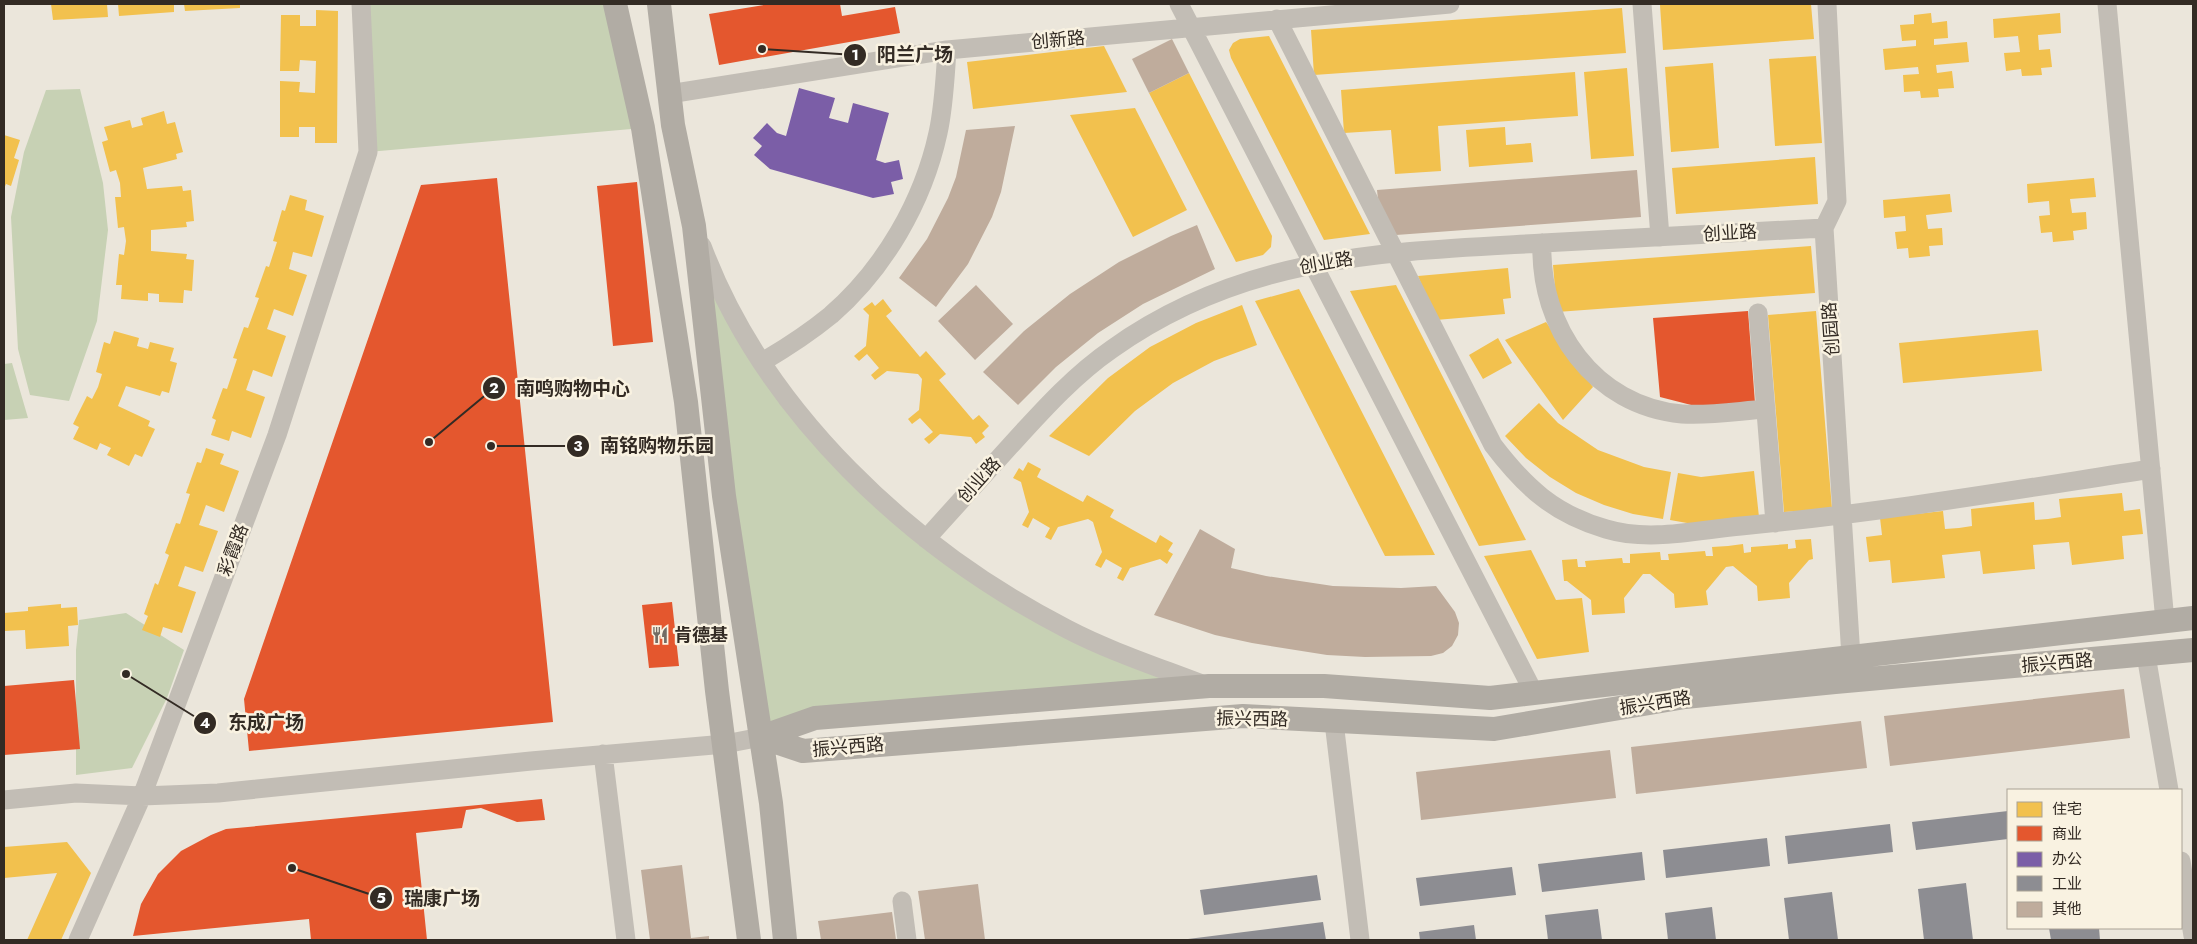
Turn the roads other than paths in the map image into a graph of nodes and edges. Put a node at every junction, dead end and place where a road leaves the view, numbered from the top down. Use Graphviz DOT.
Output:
graph roads {
  1 [pos="361,4"];
  2 [pos="614,4"];
  3 [pos="659,4"];
  4 [pos="1179,4"];
  5 [pos="1450,4"];
  6 [pos="1642,4"];
  7 [pos="1827,4"];
  8 [pos="2107,4"];
  9 [pos="1277,20"];
  10 [pos="1192,28"];
  11 [pos="946,50"];
  12 [pos="669,94"];
  13 [pos="694,226"];
  14 [pos="1824,228"];
  15 [pos="1660,237"];
  16 [pos="1542,243"];
  17 [pos="1395,252"];
  18 [pos="1312,264"];
  19 [pos="1758,313"];
  20 [pos="762,362"];
  21 [pos="1766,409"];
  22 [pos="2151,469"];
  23 [pos="1842,516"];
  24 [pos="1775,523"];
  25 [pos="926,539"];
  26 [pos="2193,618"];
  27 [pos="2165,621"];
  28 [pos="2193,650"];
  29 [pos="2146,655"];
  30 [pos="1851,657"];
  31 [pos="1209,686"];
  32 [pos="1534,693"];
  33 [pos="1334,722"];
  34 [pos="761,737"];
  35 [pos="725,744"];
  36 [pos="603,754"];
  37 [pos="2169,789"];
  38 [pos="142,796"];
  39 [pos="4,800"];
  40 [pos="2182,867"];
  41 [pos="902,901"];
  42 [pos="2193,936"];
  43 [pos="78,940"];
  44 [pos="626,940"];
  45 [pos="749,940"];
  46 [pos="785,940"];
  47 [pos="907,940"];
  48 [pos="1360,940"];
  1 -- 38 [label="street, 彩霞路"];
  2 -- 35 [label="main road"];
  3 -- 12 [label="main road"];
  4 -- 10 [label="street"];
  5 -- 9 [label="street, 创新路"];
  6 -- 15 [label="street"];
  7 -- 14 [label="street, 创园路"];
  8 -- 22 [label="street"];
  9 -- 10 [label="street, 创新路"];
  9 -- 17 [label="street"];
  10 -- 11 [label="street, 创新路"];
  10 -- 18 [label="street"];
  11 -- 12 [label="street, 创新路"];
  11 -- 20 [label="street"];
  12 -- 13 [label="main road"];
  13 -- 20 [label="street"];
  13 -- 34 [label="main road"];
  14 -- 15 [label="street, 创业路"];
  14 -- 23 [label="street, 创园路"];
  15 -- 16 [label="street, 创业路"];
  16 -- 17 [label="street, 创业路"];
  16 -- 21 [label="street"];
  17 -- 18 [label="street, 创业路"];
  17 -- 24 [label="street"];
  18 -- 25 [label="street, 创业路"];
  18 -- 32 [label="street"];
  19 -- 21 [label="street"];
  20 -- 25 [label="street"];
  21 -- 24 [label="street"];
  22 -- 23 [label="street"];
  22 -- 27 [label="street"];
  23 -- 24 [label="street"];
  23 -- 30 [label="street, 创园路"];
  25 -- 31 [label="street"];
  26 -- 27 [label="main road, 振兴西路"];
  27 -- 30 [label="main road, 振兴西路"];
  28 -- 29 [label="main road, 振兴西路"];
  29 -- 33 [label="main road, 振兴西路"];
  29 -- 37 [label="street"];
  30 -- 32 [label="main road, 振兴西路"];
  31 -- 32 [label="main road, 振兴西路"];
  31 -- 34 [label="main road, 振兴西路"];
  33 -- 34 [label="main road, 振兴西路"];
  33 -- 48 [label="street"];
  34 -- 35 [label="street"];
  34 -- 46 [label="main road"];
  35 -- 36 [label="street"];
  35 -- 45 [label="main road"];
  36 -- 38 [label="street"];
  36 -- 44 [label="street"];
  38 -- 39 [label="street"];
  38 -- 43 [label="street, 彩霞路"];
  40 -- 42 [label="street"];
  41 -- 47 [label="street"];
}
